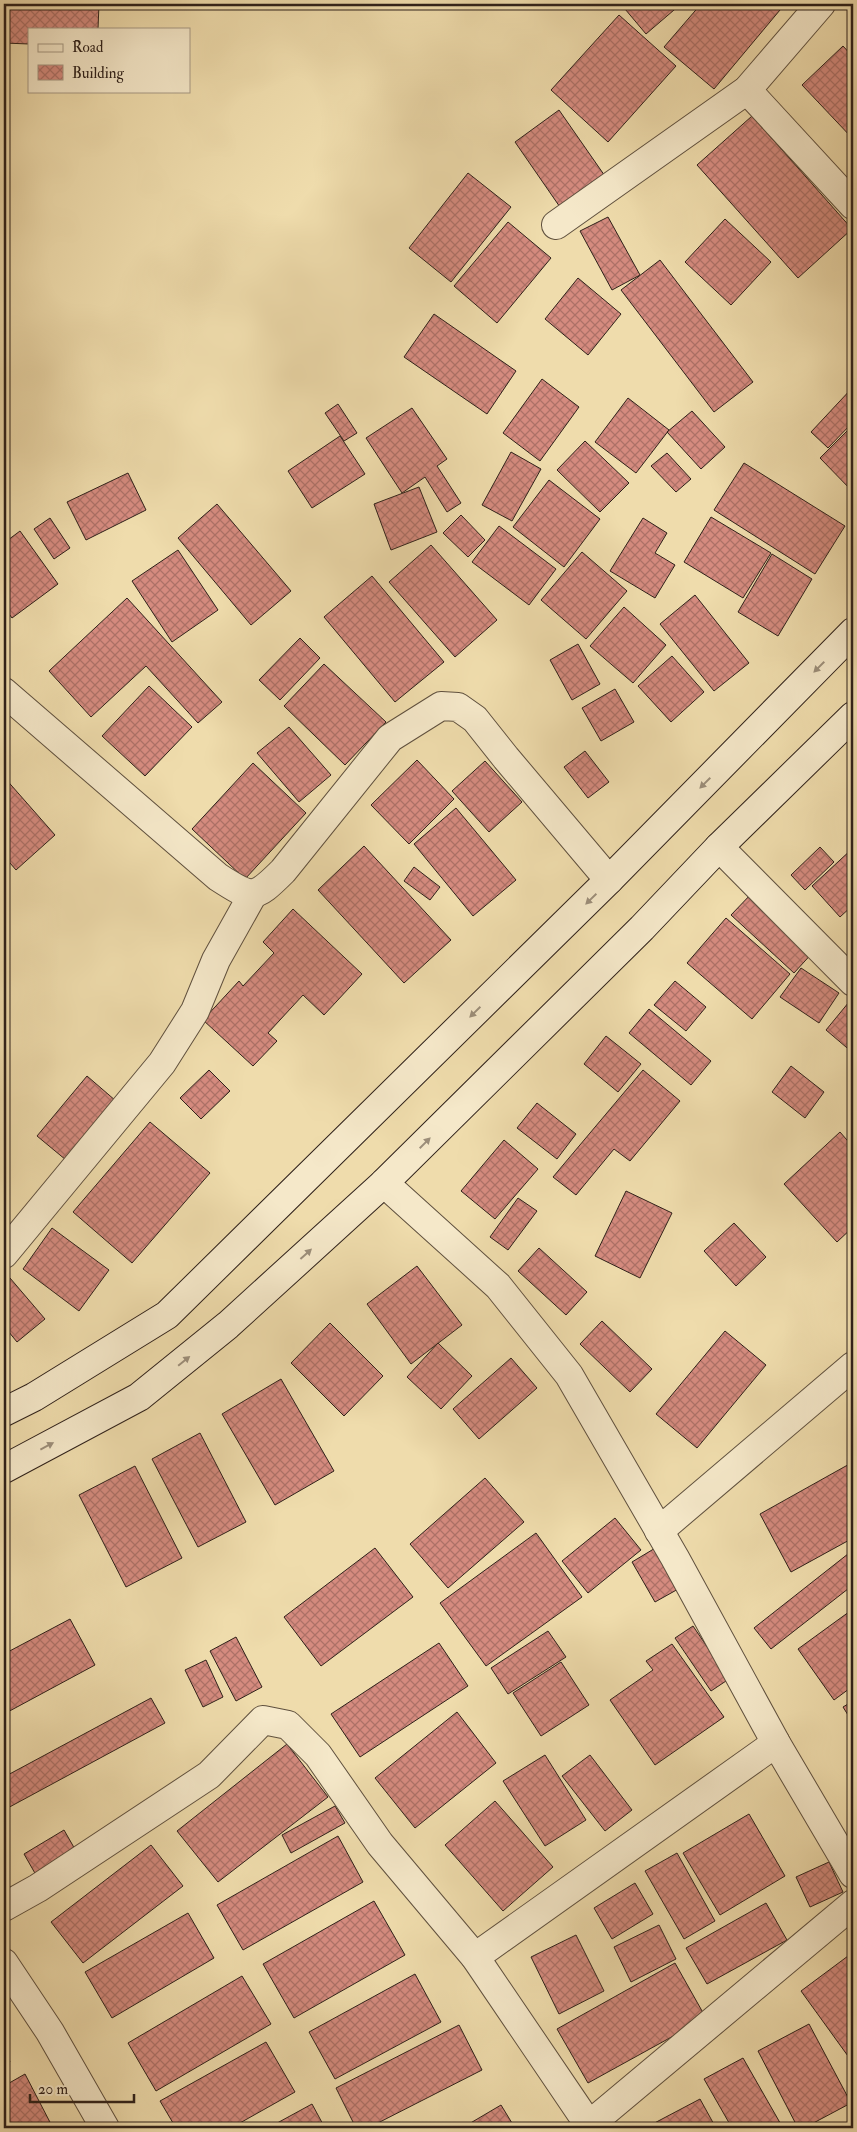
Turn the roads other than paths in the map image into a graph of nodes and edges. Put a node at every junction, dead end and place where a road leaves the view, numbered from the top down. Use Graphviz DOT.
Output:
graph roads {
  1 [pos="821,4"];
  2 [pos="747,90"];
  3 [pos="853,205"];
  4 [pos="556,225"];
  5 [pos="853,632"];
  6 [pos="4,692"];
  7 [pos="853,716"];
  8 [pos="719,847"];
  9 [pos="610,880"];
  10 [pos="253,894"];
  11 [pos="853,982"];
  12 [pos="384,1183"];
  13 [pos="4,1254"];
  14 [pos="853,1366"];
  15 [pos="4,1412"];
  16 [pos="4,1469"];
  17 [pos="659,1531"];
  18 [pos="776,1743"];
  19 [pos="853,1874"];
  20 [pos="853,1904"];
  21 [pos="4,1907"];
  22 [pos="475,1957"];
  23 [pos="4,1963"];
  24 [pos="590,2127"];
  25 [pos="105,2128"];
  1 -- 2 [label="street"];
  2 -- 3 [label="street"];
  2 -- 4 [label="street"];
  5 -- 9 [label="street, one-way"];
  6 -- 10 [label="street"];
  7 -- 8 [label="street"];
  8 -- 11 [label="street"];
  12 -- 8 [label="street, one-way"];
  9 -- 10 [label="street"];
  9 -- 15 [label="street, one-way"];
  10 -- 13 [label="street"];
  16 -- 12 [label="street, one-way"];
  12 -- 17 [label="street"];
  14 -- 17 [label="street"];
  17 -- 18 [label="street"];
  18 -- 19 [label="street"];
  18 -- 22 [label="street"];
  20 -- 24 [label="street"];
  21 -- 22 [label="street"];
  22 -- 24 [label="street"];
  23 -- 25 [label="street"];
}
